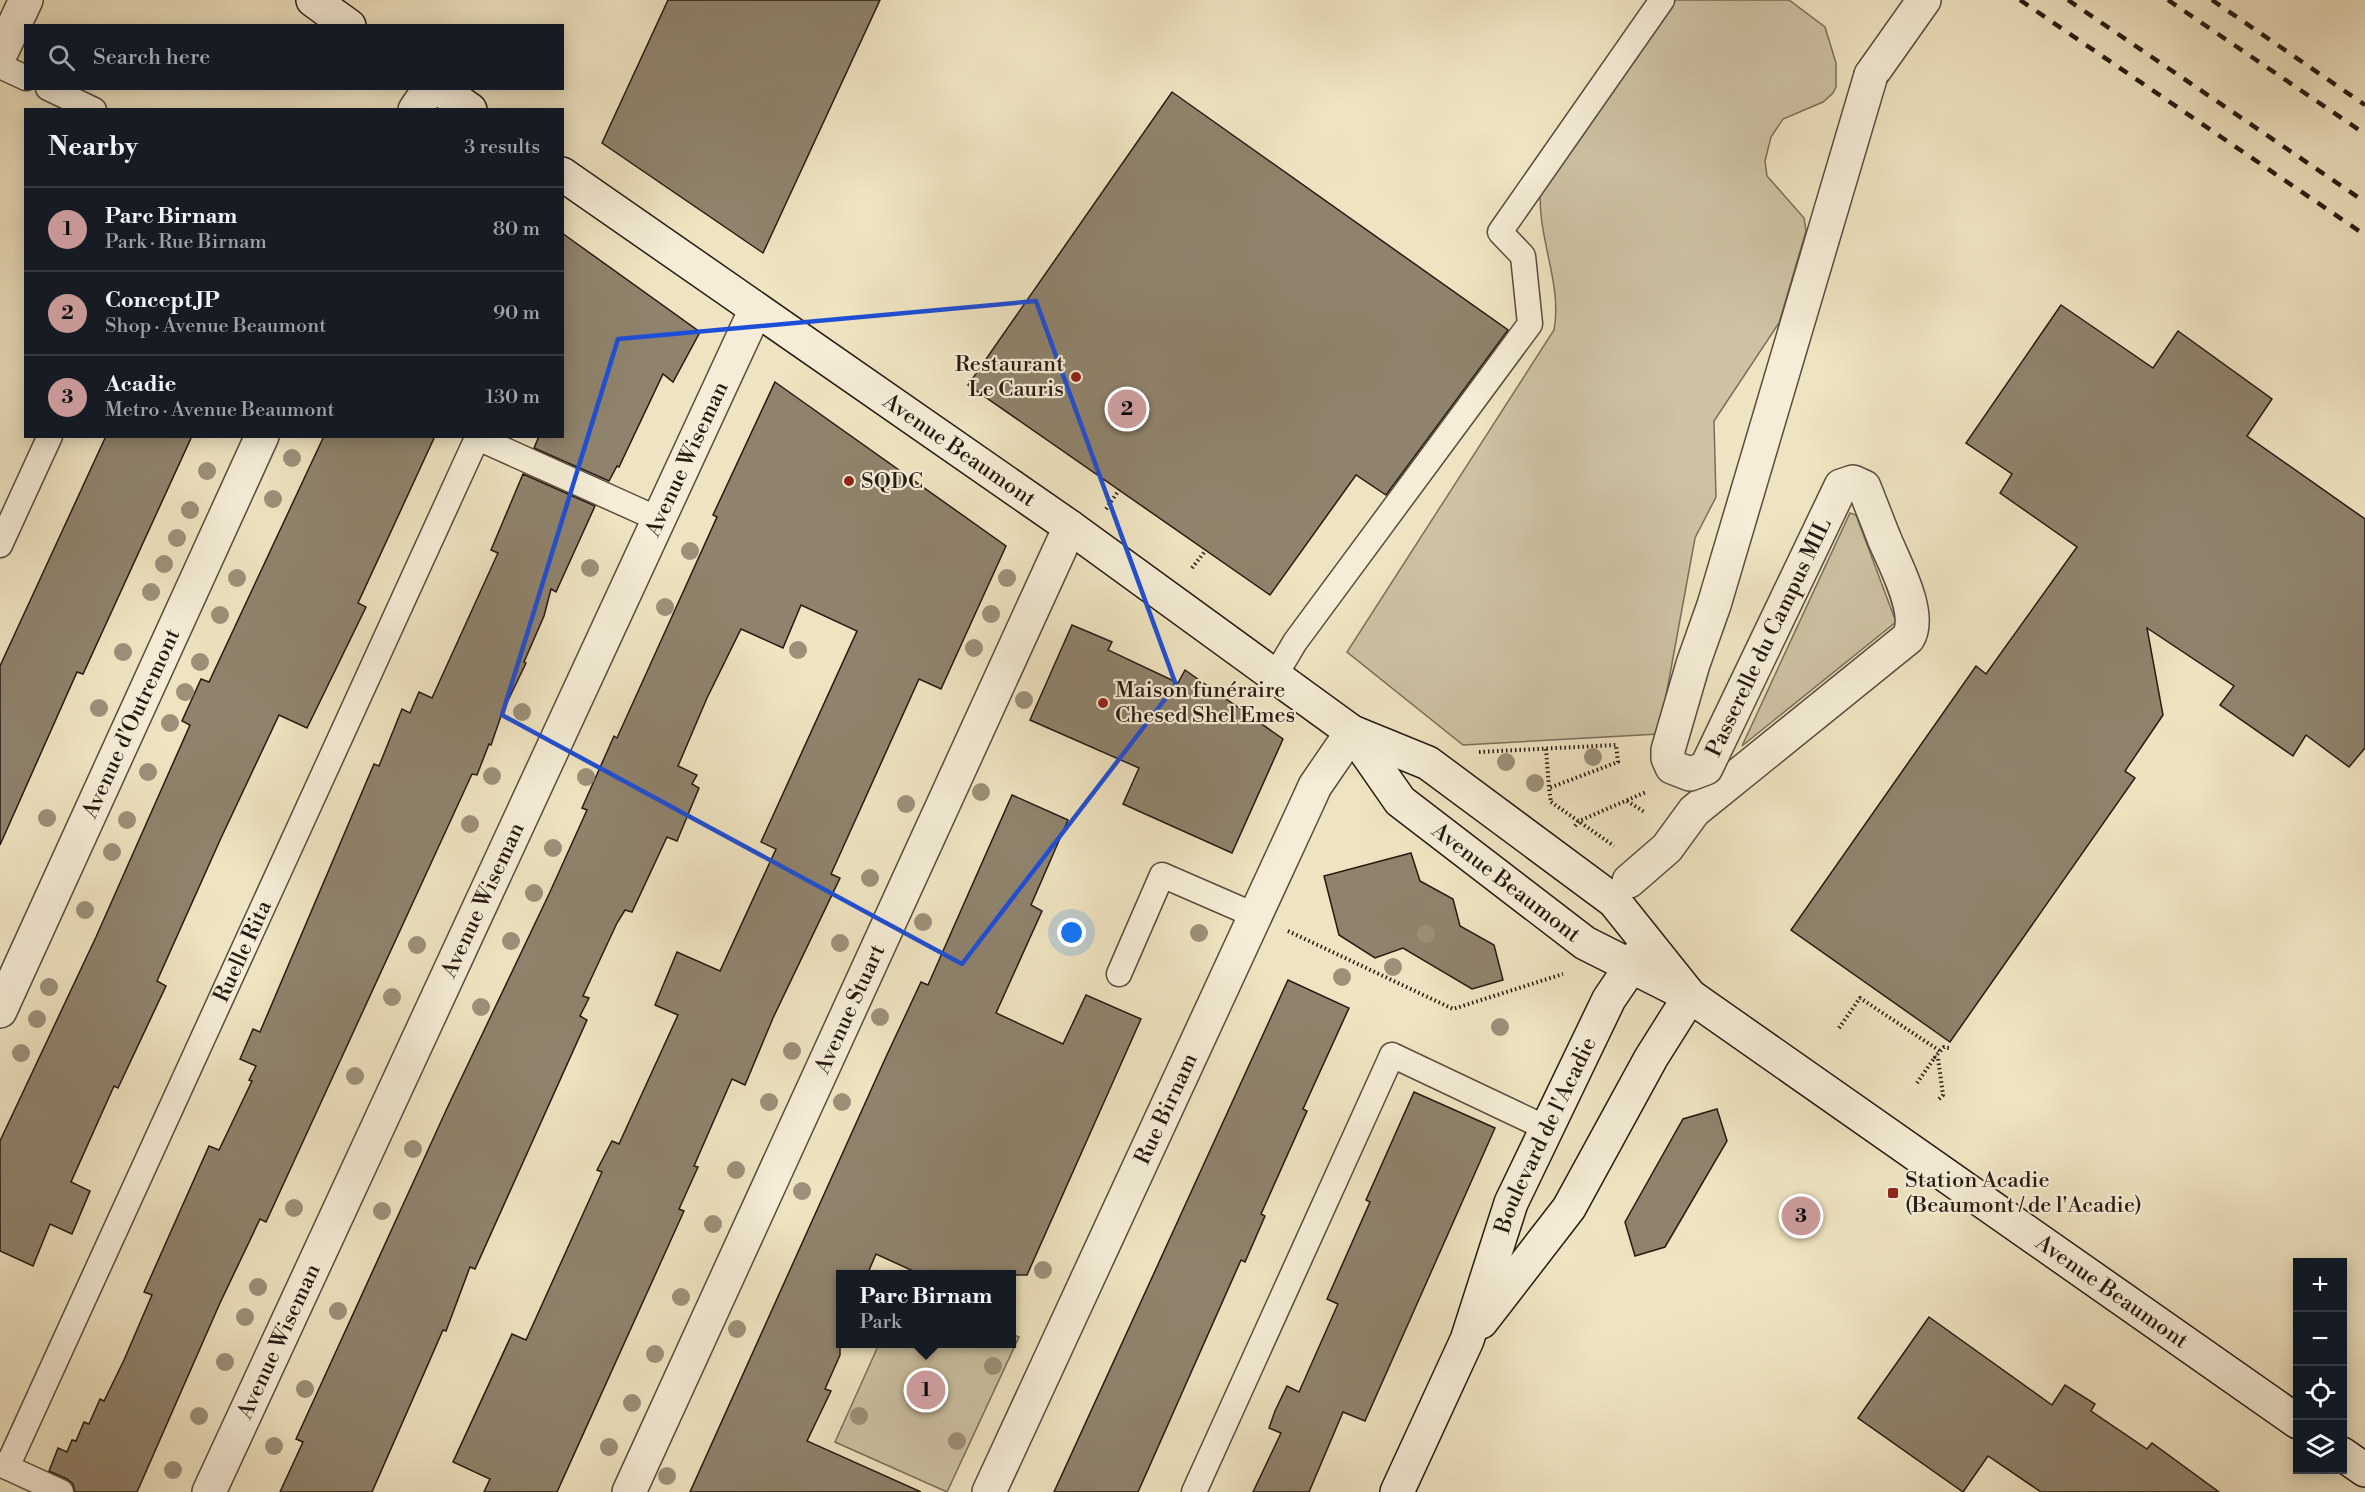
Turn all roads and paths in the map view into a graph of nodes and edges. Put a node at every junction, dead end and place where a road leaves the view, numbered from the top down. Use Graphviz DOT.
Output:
graph roads {
  1 [pos="26,0"];
  2 [pos="313,0"];
  3 [pos="1662,0"];
  4 [pos="1924,0"];
  5 [pos="346,24"];
  6 [pos="0,55"];
  7 [pos="0,66"];
  8 [pos="24,77"];
  9 [pos="52,90"];
  10 [pos="429,90"];
  11 [pos="442,90"];
  12 [pos="90,108"];
  13 [pos="416,108"];
  14 [pos="467,108"];
  15 [pos="564,175"];
  16 [pos="756,309"];
  17 [pos="49,438"];
  18 [pos="261,438"];
  19 [pos="478,438"];
  20 [pos="480,438"];
  21 [pos="1119,490"];
  22 [pos="1105,509"];
  23 [pos="658,519"];
  24 [pos="1070,527"];
  25 [pos="0,545"];
  26 [pos="1206,550"];
  27 [pos="1191,569"];
  28 [pos="1275,675"];
  29 [pos="1352,732"];
  30 [pos="1546,749"];
  31 [pos="1475,753"];
  32 [pos="1655,788"];
  33 [pos="1549,789"];
  34 [pos="1551,802"];
  35 [pos="1545,809"];
  36 [pos="1579,821"];
  37 [pos="1573,829"];
  38 [pos="1636,874"];
  39 [pos="1254,915"];
  40 [pos="1285,929"];
  41 [pos="1639,954"];
  42 [pos="1570,972"];
  43 [pos="1119,974"];
  44 [pos="1690,996"];
  45 [pos="0,1011"];
  46 [pos="1839,1028"];
  47 [pos="1949,1048"];
  48 [pos="1940,1052"];
  49 [pos="1935,1057"];
  50 [pos="1917,1083"];
  51 [pos="1939,1099"];
  52 [pos="1546,1128"];
  53 [pos="1467,1341"];
  54 [pos="2295,1420"];
  55 [pos="2347,1457"];
  56 [pos="3,1465"];
  57 [pos="2365,1470"];
  58 [pos="62,1492"];
  59 [pos="209,1492"];
  60 [pos="629,1492"];
  61 [pos="989,1492"];
  62 [pos="1194,1492"];
  63 [pos="1397,1492"];
  1 -- 6 [label="street"];
  2 -- 5 [label="street"];
  3 -- 28 [label="lane"];
  4 -- 38 [label="street, Passerelle du Campus MIL, bridge"];
  7 -- 8 [label="lane"];
  9 -- 12 [label="lane"];
  10 -- 13 [label="street"];
  11 -- 14 [label="street"];
  15 -- 16 [label="street, Avenue Beaumont"];
  16 -- 23 [label="street, Avenue Wiseman"];
  16 -- 24 [label="street, Avenue Beaumont"];
  17 -- 25 [label="lane"];
  18 -- 45 [label="street, Avenue d'Outremont"];
  19 -- 56 [label="lane, Ruelle Rita"];
  20 -- 23 [label="lane"];
  21 -- 22 [label="path"];
  23 -- 59 [label="street, Avenue Wiseman"];
  24 -- 28 [label="street, Avenue Beaumont"];
  24 -- 60 [label="street, Avenue Stuart"];
  26 -- 27 [label="path"];
  28 -- 29 [label="street, Avenue Beaumont"];
  29 -- 39 [label="street, Rue Birnam"];
  29 -- 41 [label="street, Avenue Beaumont"];
  29 -- 41 [label="street, Avenue Beaumont"];
  30 -- 31 [label="path"];
  30 -- 33 [label="path"];
  30 -- 33 [label="path"];
  32 -- 36 [label="path"];
  33 -- 34 [label="path"];
  34 -- 35 [label="path"];
  34 -- 36 [label="path"];
  36 -- 37 [label="path"];
  36 -- 38 [label="path"];
  39 -- 43 [label="lane"];
  39 -- 61 [label="street, Rue Birnam"];
  40 -- 42 [label="path"];
  41 -- 44 [label="street, Avenue Beaumont"];
  41 -- 52 [label="street, Boulevard de l'Acadie"];
  44 -- 53 [label="street, Boulevard de l'Acadie"];
  44 -- 54 [label="street, Avenue Beaumont"];
  46 -- 48 [label="path"];
  47 -- 48 [label="path"];
  48 -- 49 [label="path"];
  49 -- 50 [label="path"];
  49 -- 51 [label="path"];
  52 -- 53 [label="street, Boulevard de l'Acadie"];
  52 -- 62 [label="lane"];
  53 -- 63 [label="street, Boulevard de l'Acadie"];
  55 -- 57 [label="street"];
  56 -- 58 [label="lane"];
}
